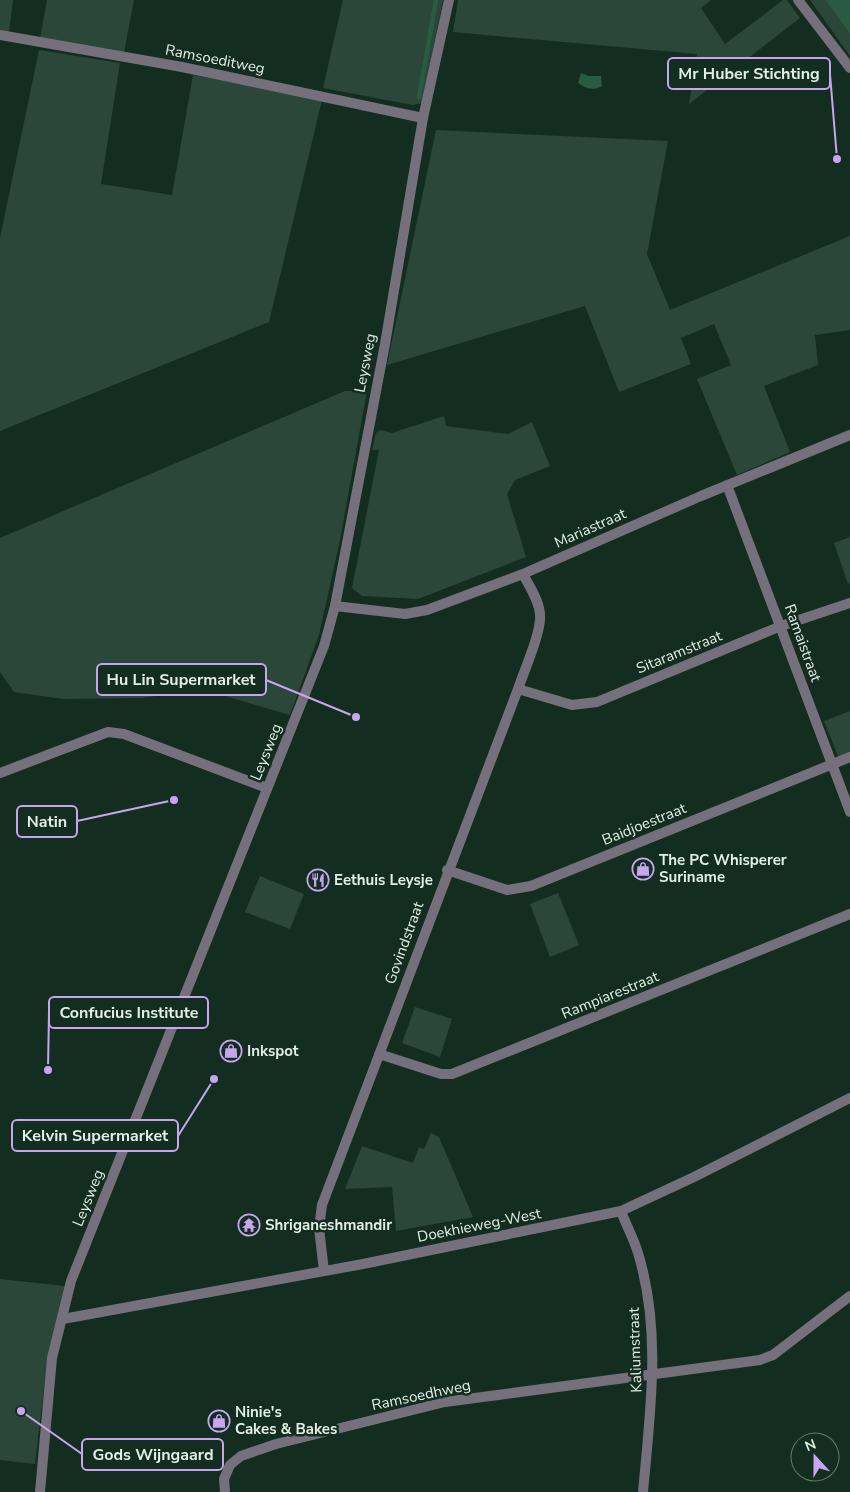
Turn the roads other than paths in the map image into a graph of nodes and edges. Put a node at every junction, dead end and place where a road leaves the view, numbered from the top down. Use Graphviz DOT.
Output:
graph roads {
  1 [pos="449,0"];
  2 [pos="798,0"];
  3 [pos="0,35"];
  4 [pos="850,68"];
  5 [pos="423,118"];
  6 [pos="850,435"];
  7 [pos="727,485"];
  8 [pos="523,574"];
  9 [pos="850,603"];
  10 [pos="335,606"];
  11 [pos="781,626"];
  12 [pos="518,689"];
  13 [pos="850,757"];
  14 [pos="832,764"];
  15 [pos="0,773"];
  16 [pos="267,788"];
  17 [pos="850,812"];
  18 [pos="447,870"];
  19 [pos="850,914"];
  20 [pos="379,1054"];
  21 [pos="850,1098"];
  22 [pos="620,1211"];
  23 [pos="324,1271"];
  24 [pos="850,1296"];
  25 [pos="62,1319"];
  26 [pos="653,1373"];
  27 [pos="40,1492"];
  28 [pos="225,1492"];
  29 [pos="644,1492"];
  1 -- 5 [label="street, Leysweg"];
  2 -- 4 [label="street"];
  3 -- 5 [label="street, Ramsoeditweg"];
  5 -- 10 [label="street, Leysweg"];
  6 -- 7 [label="street, Mariastraat"];
  7 -- 8 [label="street, Mariastraat"];
  7 -- 11 [label="street, Ramaistraat"];
  8 -- 10 [label="street, Mariastraat"];
  8 -- 12 [label="street, Govindstraat"];
  9 -- 11 [label="street, Sitaramstraat"];
  10 -- 16 [label="street, Leysweg"];
  11 -- 12 [label="street, Sitaramstraat"];
  11 -- 14 [label="street, Ramaistraat"];
  12 -- 18 [label="street, Govindstraat"];
  13 -- 14 [label="street, Baidjoestraat"];
  14 -- 17 [label="street, Ramaistraat"];
  14 -- 18 [label="street, Baidjoestraat"];
  15 -- 16 [label="street"];
  16 -- 25 [label="street, Leysweg"];
  18 -- 20 [label="street, Govindstraat"];
  19 -- 20 [label="street, Rampiarestraat"];
  20 -- 23 [label="street, Govindstraat"];
  21 -- 22 [label="street, Doekhieweg-West"];
  22 -- 23 [label="street, Doekhieweg-West"];
  22 -- 26 [label="street, Kaliumstraat"];
  23 -- 25 [label="street, Doekhieweg-West"];
  24 -- 26 [label="street"];
  25 -- 27 [label="street, Leysweg"];
  26 -- 28 [label="street, Ramsoedhweg"];
  26 -- 29 [label="street, Kaliumstraat"];
}
